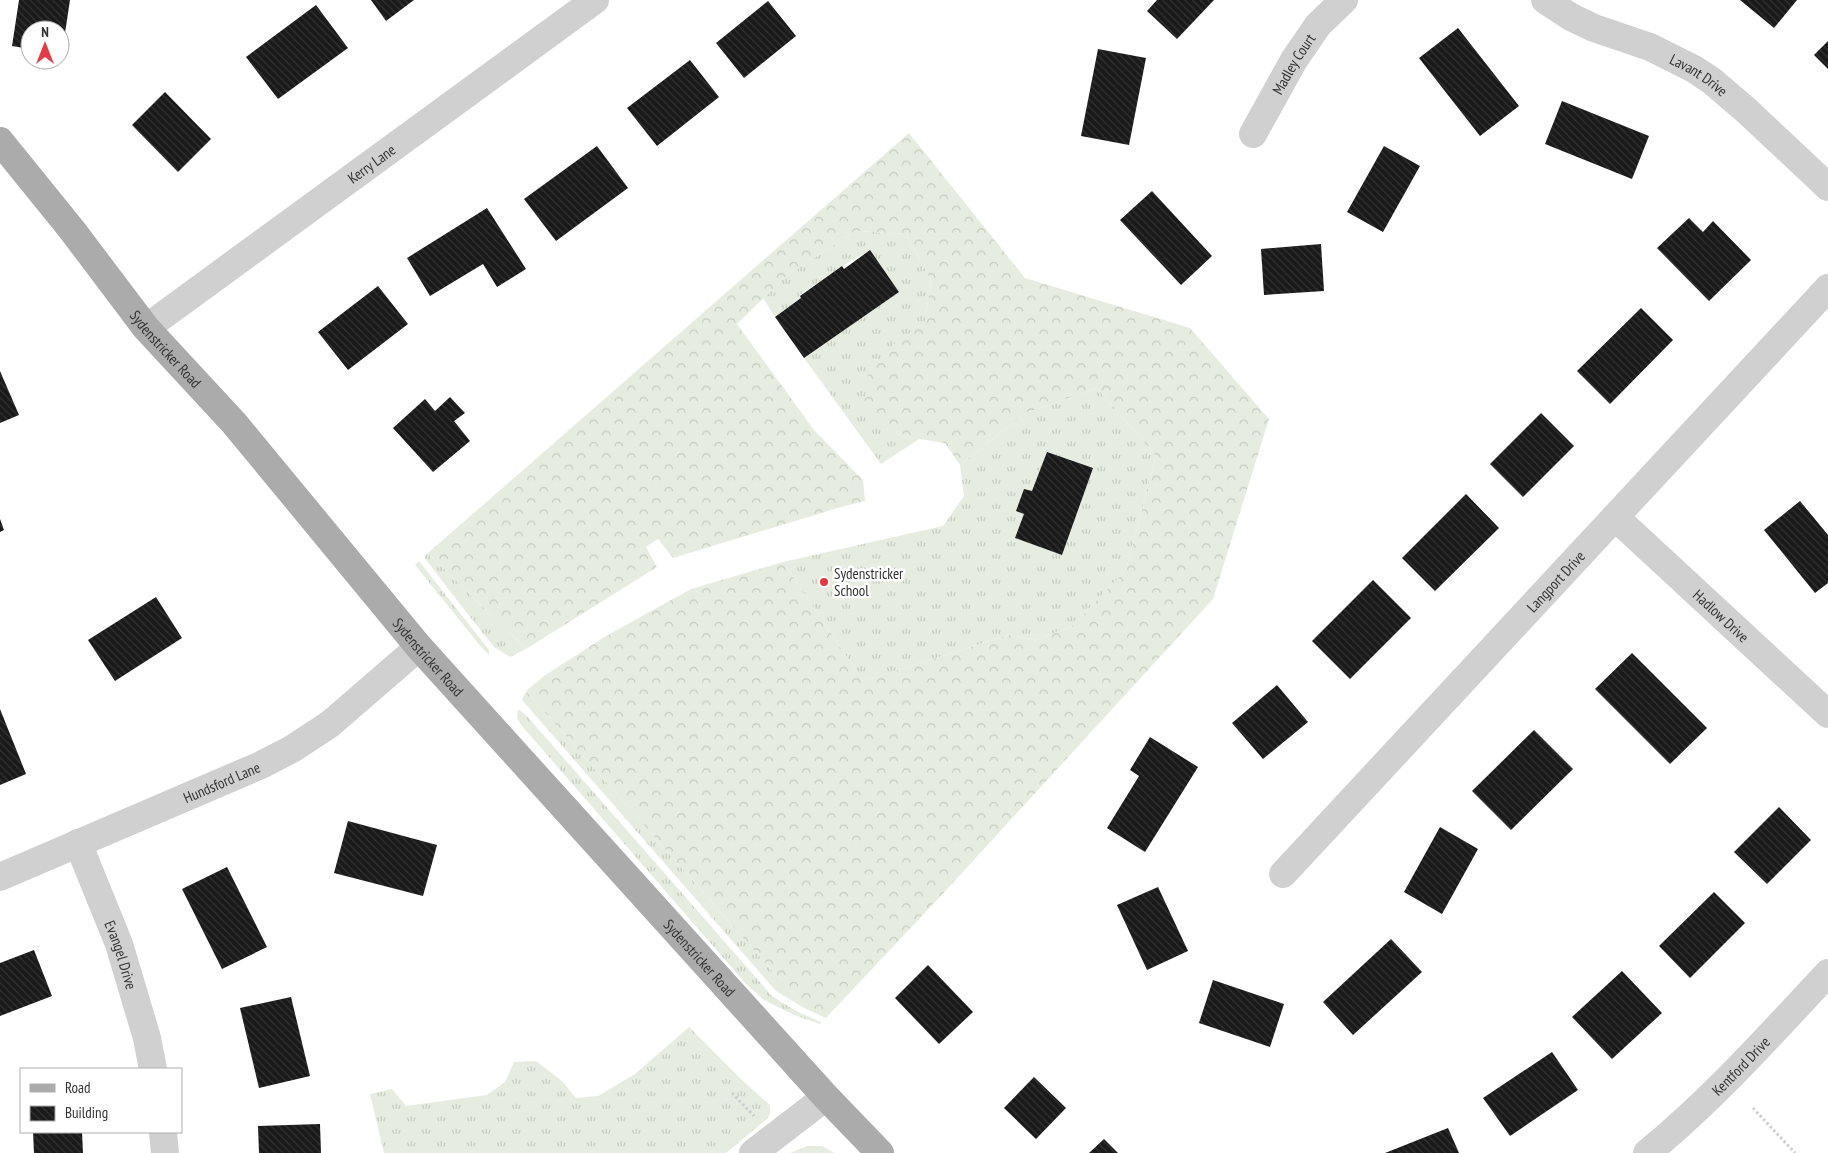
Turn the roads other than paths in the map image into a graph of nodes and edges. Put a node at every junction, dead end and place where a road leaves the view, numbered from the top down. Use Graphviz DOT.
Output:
graph roads {
  1 [pos="595,0"];
  2 [pos="1344,0"];
  3 [pos="1545,0"];
  4 [pos="1253,134"];
  5 [pos="0,141"];
  6 [pos="1828,187"];
  7 [pos="1828,288"];
  8 [pos="146,328"];
  9 [pos="1615,517"];
  10 [pos="418,647"];
  11 [pos="1828,714"];
  12 [pos="78,844"];
  13 [pos="1283,874"];
  14 [pos="0,877"];
  15 [pos="1828,973"];
  16 [pos="153,1068"];
  17 [pos="826,1097"];
  18 [pos="163,1133"];
  19 [pos="165,1153"];
  20 [pos="753,1153"];
  21 [pos="880,1153"];
  22 [pos="1647,1153"];
  1 -- 8 [label="street, Kerry Lane"];
  2 -- 4 [label="street, Madley Court"];
  3 -- 6 [label="street, Lavant Drive"];
  5 -- 8 [label="main road, Sydenstricker Road"];
  7 -- 9 [label="street, Langport Drive"];
  8 -- 10 [label="main road, Sydenstricker Road"];
  9 -- 11 [label="street, Hadlow Drive"];
  9 -- 13 [label="street, Langport Drive"];
  10 -- 12 [label="street, Hundsford Lane"];
  10 -- 17 [label="main road, Sydenstricker Road"];
  12 -- 14 [label="street, Hundsford Lane"];
  12 -- 16 [label="street, Evangel Drive"];
  15 -- 22 [label="street, Kentford Drive"];
  17 -- 20 [label="street"];
  17 -- 21 [label="main road, Sydenstricker Road"];
  18 -- 19 [label="street"];
}
